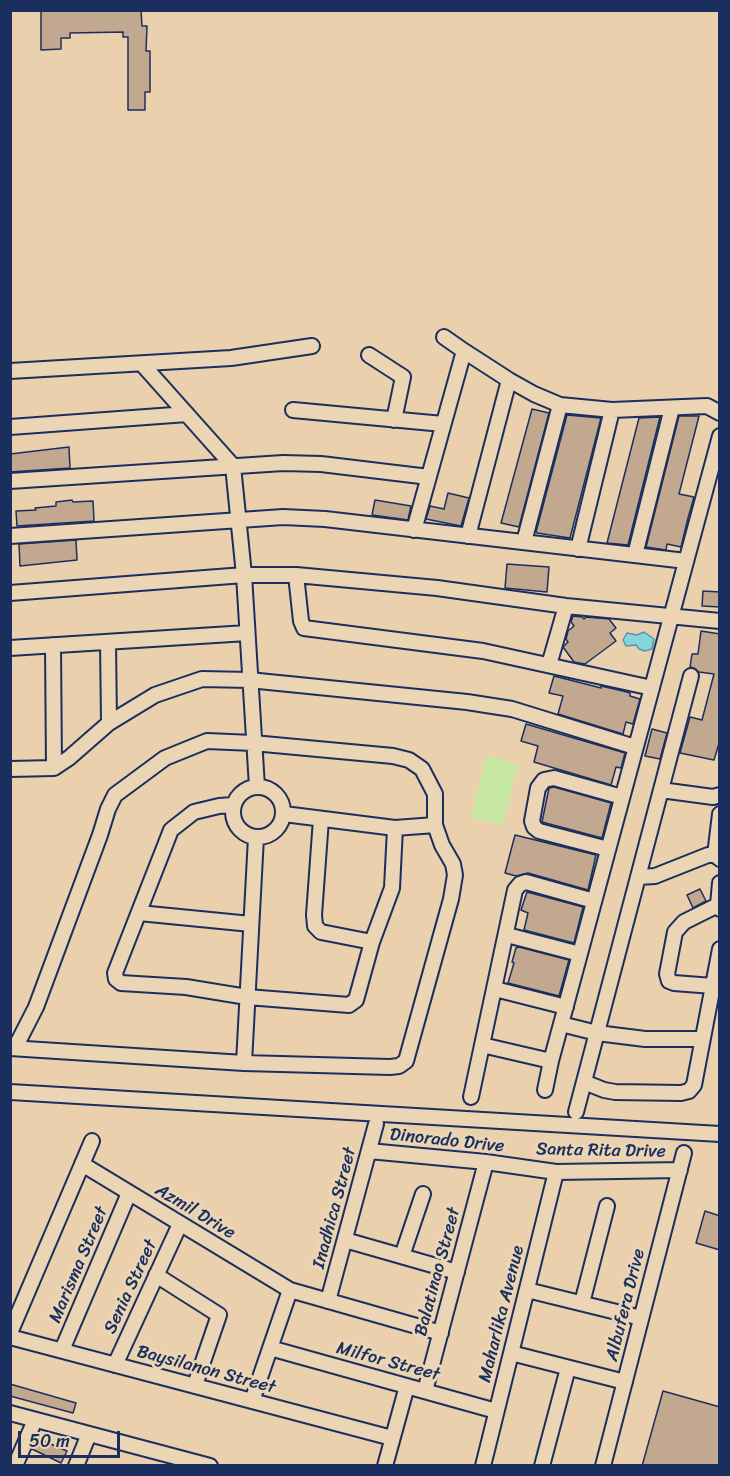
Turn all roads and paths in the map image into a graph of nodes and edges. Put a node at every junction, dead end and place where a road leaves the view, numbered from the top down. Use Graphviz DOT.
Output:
graph roads {
  1 [pos="444,337"];
  2 [pos="312,346"];
  3 [pos="464,351"];
  4 [pos="369,355"];
  5 [pos="142,363"];
  6 [pos="10,371"];
  7 [pos="509,380"];
  8 [pos="560,405"];
  9 [pos="672,408"];
  10 [pos="293,410"];
  11 [pos="612,410"];
  12 [pos="720,413"];
  13 [pos="187,414"];
  14 [pos="394,420"];
  15 [pos="443,424"];
  16 [pos="10,427"];
  17 [pos="719,443"];
  18 [pos="233,466"];
  19 [pos="429,477"];
  20 [pos="10,481"];
  21 [pos="239,520"];
  22 [pos="414,530"];
  23 [pos="10,536"];
  24 [pos="468,536"];
  25 [pos="524,542"];
  26 [pos="578,549"];
  27 [pos="635,555"];
  28 [pos="686,561"];
  29 [pos="244,575"];
  30 [pos="297,575"];
  31 [pos="10,593"];
  32 [pos="566,606"];
  33 [pos="671,616"];
  34 [pos="720,621"];
  35 [pos="247,633"];
  36 [pos="108,642"];
  37 [pos="53,645"];
  38 [pos="10,648"];
  39 [pos="549,665"];
  40 [pos="691,676"];
  41 [pos="249,680"];
  42 [pos="652,688"];
  43 [pos="109,723"];
  44 [pos="253,743"];
  45 [pos="635,747"];
  46 [pos="54,768"];
  47 [pos="10,769"];
  48 [pos="256,786"];
  49 [pos="661,790"];
  50 [pos="720,795"];
  51 [pos="622,797"];
  52 [pos="233,805"];
  53 [pos="284,814"];
  54 [pos="720,814"];
  55 [pos="321,819"];
  56 [pos="435,825"];
  57 [pos="396,828"];
  58 [pos="256,837"];
  59 [pos="608,849"];
  60 [pos="717,857"];
  61 [pos="638,877"];
  62 [pos="720,884"];
  63 [pos="594,901"];
  64 [pos="719,907"];
  65 [pos="139,913"];
  66 [pos="251,924"];
  67 [pos="507,935"];
  68 [pos="372,942"];
  69 [pos="720,950"];
  70 [pos="580,954"];
  71 [pos="713,986"];
  72 [pos="495,989"];
  73 [pos="247,997"];
  74 [pos="566,1007"];
  75 [pos="561,1024"];
  76 [pos="597,1033"];
  77 [pos="702,1039"];
  78 [pos="482,1044"];
  79 [pos="13,1048"];
  80 [pos="551,1061"];
  81 [pos="244,1063"];
  82 [pos="584,1082"];
  83 [pos="545,1090"];
  84 [pos="10,1092"];
  85 [pos="471,1097"];
  86 [pos="576,1112"];
  87 [pos="376,1124"];
  88 [pos="720,1134"];
  89 [pos="92,1141"];
  90 [pos="369,1151"];
  91 [pos="684,1153"];
  92 [pos="486,1162"];
  93 [pos="82,1164"];
  94 [pos="521,1167"];
  95 [pos="680,1170"];
  96 [pos="556,1172"];
  97 [pos="129,1193"];
  98 [pos="423,1194"];
  99 [pos="607,1206"];
  100 [pos="180,1224"];
  101 [pos="345,1239"];
  102 [pos="402,1256"];
  103 [pos="457,1272"];
  104 [pos="156,1275"];
  105 [pos="290,1290"];
  106 [pos="527,1290"];
  107 [pos="328,1301"];
  108 [pos="582,1303"];
  109 [pos="641,1318"];
  110 [pos="441,1333"];
  111 [pos="10,1335"];
  112 [pos="270,1348"];
  113 [pos="62,1350"];
  114 [pos="511,1353"];
  115 [pos="115,1365"];
  116 [pos="568,1368"];
  117 [pos="625,1383"];
  118 [pos="195,1385"];
  119 [pos="406,1386"];
  120 [pos="426,1391"];
  121 [pos="252,1401"];
  122 [pos="496,1411"];
  123 [pos="10,1413"];
  124 [pos="35,1420"];
  125 [pos="89,1434"];
  126 [pos="392,1437"];
  127 [pos="157,1459"];
  128 [pos="15,1466"];
  129 [pos="75,1466"];
  130 [pos="210,1466"];
  131 [pos="385,1466"];
  132 [pos="483,1466"];
  133 [pos="542,1466"];
  134 [pos="603,1466"];
  1 -- 3 [label="street"];
  2 -- 5 [label="street"];
  3 -- 7 [label="street"];
  3 -- 15 [label="street"];
  4 -- 14 [label="street"];
  5 -- 6 [label="street"];
  5 -- 13 [label="street"];
  7 -- 8 [label="street"];
  7 -- 24 [label="street"];
  8 -- 11 [label="street"];
  8 -- 25 [label="street"];
  9 -- 11 [label="street"];
  9 -- 12 [label="street"];
  9 -- 27 [label="street"];
  10 -- 14 [label="street"];
  11 -- 26 [label="street"];
  13 -- 16 [label="street"];
  13 -- 18 [label="street"];
  14 -- 15 [label="street"];
  15 -- 19 [label="street"];
  17 -- 28 [label="street"];
  18 -- 19 [label="street"];
  18 -- 20 [label="street"];
  18 -- 21 [label="street"];
  19 -- 22 [label="street"];
  21 -- 22 [label="street"];
  21 -- 23 [label="street"];
  21 -- 29 [label="street"];
  22 -- 24 [label="street"];
  24 -- 25 [label="street"];
  25 -- 26 [label="street"];
  26 -- 27 [label="street"];
  27 -- 28 [label="street"];
  28 -- 33 [label="street"];
  29 -- 30 [label="street"];
  29 -- 31 [label="street"];
  29 -- 35 [label="street"];
  30 -- 32 [label="street"];
  30 -- 39 [label="street"];
  32 -- 33 [label="street"];
  32 -- 39 [label="street"];
  33 -- 34 [label="street"];
  33 -- 42 [label="street"];
  35 -- 36 [label="street"];
  35 -- 41 [label="street"];
  36 -- 37 [label="street"];
  36 -- 43 [label="street"];
  37 -- 38 [label="street"];
  37 -- 46 [label="street"];
  39 -- 42 [label="street"];
  40 -- 49 [label="street"];
  41 -- 43 [label="street"];
  41 -- 44 [label="street"];
  41 -- 45 [label="street"];
  42 -- 45 [label="street"];
  43 -- 46 [label="street"];
  44 -- 48 [label="street"];
  44 -- 56 [label="street"];
  44 -- 79 [label="street"];
  45 -- 51 [label="street"];
  46 -- 47 [label="street"];
  48 -- 52 [label="street"];
  48 -- 53 [label="street"];
  49 -- 50 [label="street"];
  49 -- 61 [label="street"];
  51 -- 59 [label="street"];
  51 -- 59 [label="street"];
  52 -- 58 [label="street"];
  52 -- 65 [label="street"];
  53 -- 55 [label="street"];
  53 -- 58 [label="street"];
  54 -- 60 [label="street"];
  55 -- 57 [label="street"];
  55 -- 68 [label="street"];
  56 -- 57 [label="street"];
  56 -- 81 [label="street"];
  57 -- 68 [label="street"];
  58 -- 66 [label="street"];
  59 -- 63 [label="street"];
  60 -- 61 [label="street"];
  61 -- 76 [label="street"];
  62 -- 64 [label="street"];
  63 -- 67 [label="street"];
  63 -- 70 [label="street"];
  64 -- 71 [label="street"];
  65 -- 66 [label="street"];
  65 -- 73 [label="street"];
  66 -- 73 [label="street"];
  67 -- 70 [label="street"];
  67 -- 72 [label="street"];
  68 -- 73 [label="street"];
  69 -- 71 [label="street"];
  70 -- 74 [label="street"];
  71 -- 77 [label="street"];
  72 -- 74 [label="street"];
  72 -- 78 [label="street"];
  73 -- 81 [label="street"];
  74 -- 75 [label="street"];
  75 -- 76 [label="street"];
  75 -- 80 [label="street"];
  76 -- 77 [label="street"];
  76 -- 82 [label="street"];
  77 -- 82 [label="street"];
  78 -- 80 [label="street"];
  78 -- 85 [label="street"];
  79 -- 81 [label="street"];
  80 -- 83 [label="street"];
  82 -- 86 [label="street"];
  84 -- 88 [label="street"];
  87 -- 90 [label="street, Inadhica Street"];
  89 -- 93 [label="street"];
  90 -- 92 [label="street, Dinorado Drive"];
  90 -- 101 [label="street, Inadhica Street"];
  91 -- 95 [label="street, Albufera Drive"];
  92 -- 94 [label="street, Dinorado Drive"];
  92 -- 103 [label="street, Balatinao Street"];
  93 -- 97 [label="street, Azmil Drive"];
  93 -- 111 [label="street"];
  94 -- 96 [label="street, Santa Rita Drive"];
  95 -- 96 [label="street, Santa Rita Drive"];
  95 -- 109 [label="street, Albufera Drive"];
  96 -- 106 [label="street, Maharlika Avenue"];
  97 -- 100 [label="street, Azmil Drive"];
  97 -- 113 [label="street, Marisma Street"];
  98 -- 102 [label="street"];
  99 -- 108 [label="street"];
  100 -- 104 [label="street, Senia Street"];
  100 -- 105 [label="street, Azmil Drive"];
  101 -- 102 [label="street"];
  101 -- 107 [label="street, Inadhica Street"];
  102 -- 103 [label="street"];
  103 -- 110 [label="street, Balatinao Street"];
  104 -- 115 [label="street, Senia Street"];
  104 -- 118 [label="street"];
  105 -- 107 [label="street, Azmil Drive"];
  105 -- 112 [label="street"];
  106 -- 108 [label="street"];
  106 -- 114 [label="street, Maharlika Avenue"];
  107 -- 110 [label="street, Azmil Drive"];
  108 -- 109 [label="street"];
  109 -- 117 [label="street, Albufera Drive"];
  110 -- 120 [label="street, Balatinao Street"];
  111 -- 113 [label="street, Baysilanon Street"];
  112 -- 119 [label="street, Milfor Street"];
  112 -- 121 [label="street"];
  113 -- 115 [label="street, Baysilanon Street"];
  114 -- 116 [label="street"];
  114 -- 122 [label="street, Maharlika Avenue"];
  115 -- 118 [label="street, Baysilanon Street"];
  116 -- 117 [label="street"];
  116 -- 133 [label="street"];
  117 -- 134 [label="street, Albufera Drive"];
  118 -- 121 [label="street, Baysilanon Street"];
  119 -- 120 [label="street, Milfor Street"];
  119 -- 126 [label="street"];
  120 -- 122 [label="street, Milfor Street"];
  121 -- 126 [label="street, Baysilanon Street"];
  122 -- 132 [label="street, Maharlika Avenue"];
  123 -- 124 [label="street"];
  124 -- 125 [label="street"];
  124 -- 128 [label="street"];
  125 -- 127 [label="street"];
  125 -- 129 [label="street"];
  126 -- 131 [label="street"];
  127 -- 130 [label="street"];
}
